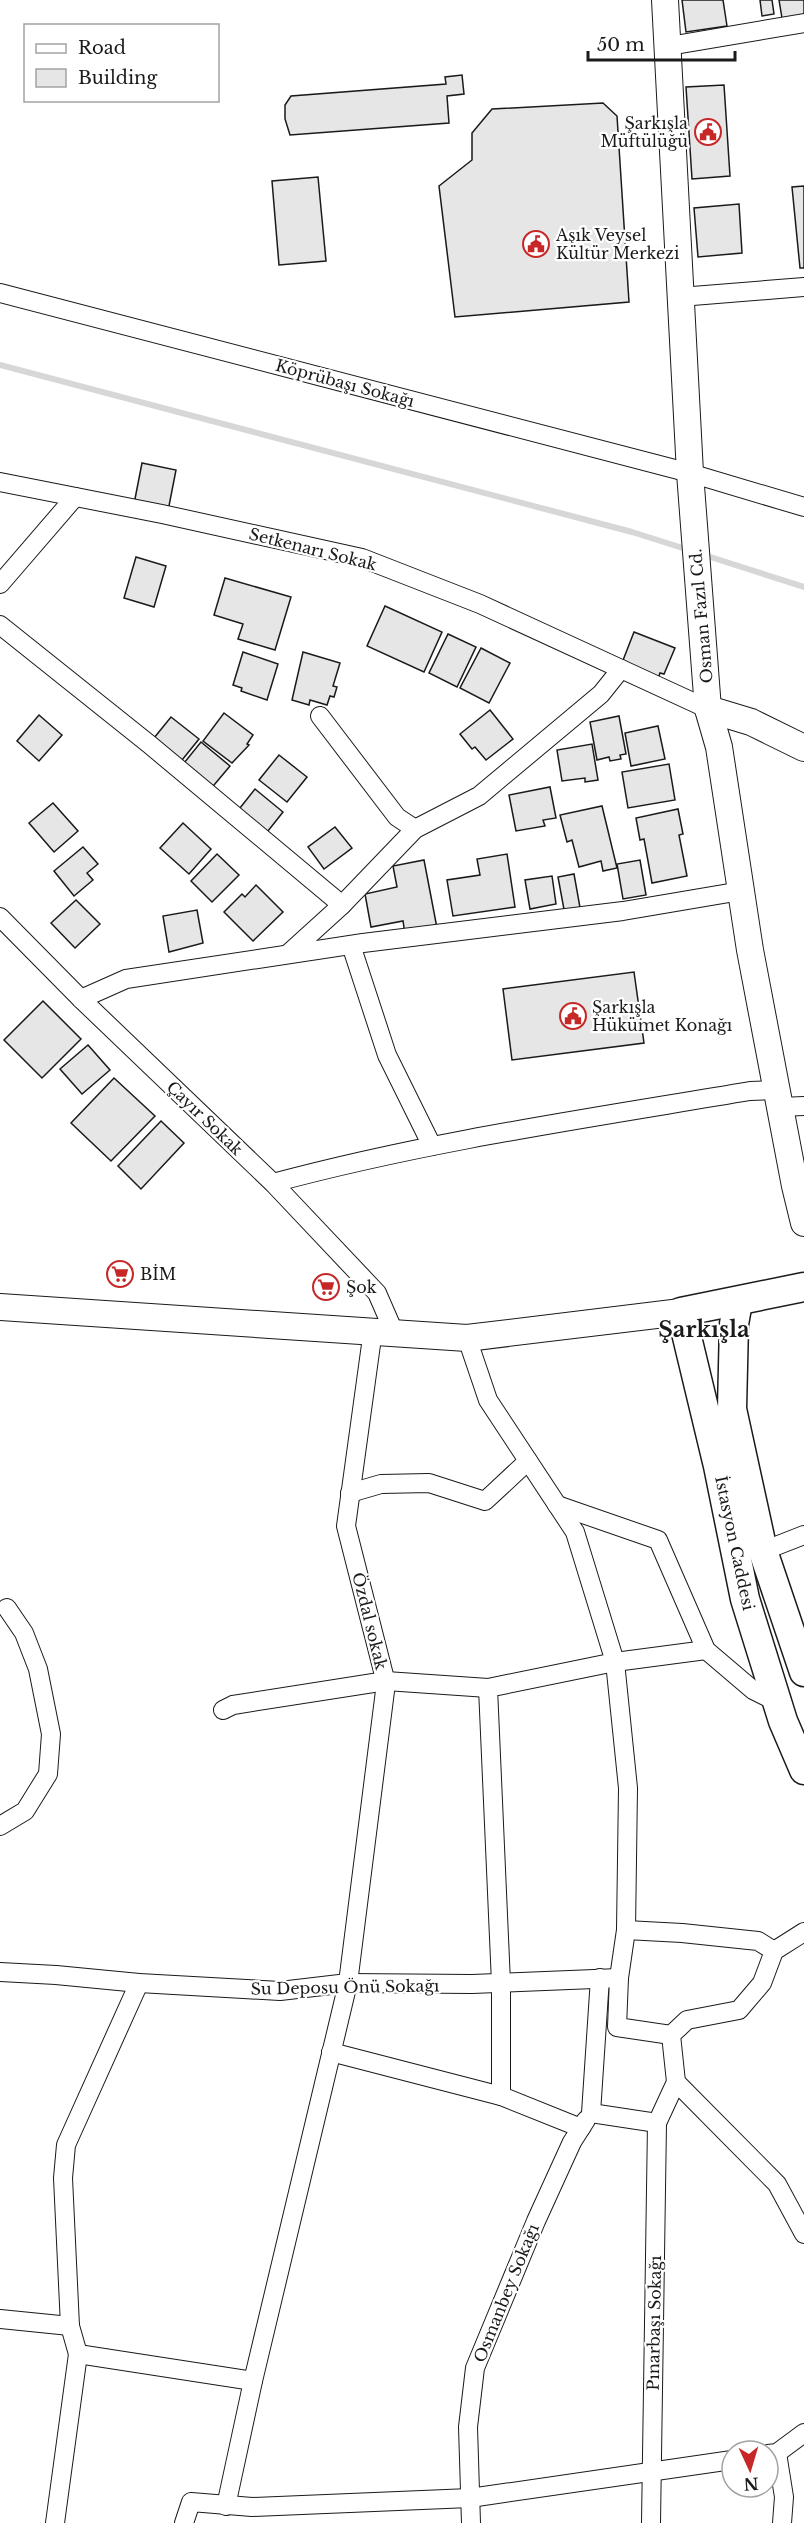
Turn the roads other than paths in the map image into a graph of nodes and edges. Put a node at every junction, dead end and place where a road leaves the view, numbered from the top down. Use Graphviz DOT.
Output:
graph roads {
  1 [pos="665,0"];
  2 [pos="804,23"];
  3 [pos="669,46"];
  4 [pos="804,287"];
  5 [pos="0,293"];
  6 [pos="680,297"];
  7 [pos="691,481"];
  8 [pos="0,482"];
  9 [pos="75,496"];
  10 [pos="804,507"];
  11 [pos="0,584"];
  12 [pos="0,625"];
  13 [pos="621,669"];
  14 [pos="708,709"];
  15 [pos="320,716"];
  16 [pos="804,748"];
  17 [pos="416,829"];
  18 [pos="741,891"];
  19 [pos="342,905"];
  20 [pos="0,917"];
  21 [pos="351,945"];
  22 [pos="288,954"];
  23 [pos="81,999"];
  24 [pos="787,1101"];
  25 [pos="432,1146"];
  26 [pos="273,1183"];
  27 [pos="804,1223"];
  28 [pos="804,1287"];
  29 [pos="738,1302"];
  30 [pos="0,1307"];
  31 [pos="681,1312"];
  32 [pos="383,1331"];
  33 [pos="467,1338"];
  34 [pos="528,1461"];
  35 [pos="350,1493"];
  36 [pos="557,1505"];
  37 [pos="804,1535"];
  38 [pos="763,1551"];
  39 [pos="7,1608"];
  40 [pos="706,1650"];
  41 [pos="615,1662"];
  42 [pos="804,1672"];
  43 [pos="386,1681"];
  44 [pos="488,1688"];
  45 [pos="777,1702"];
  46 [pos="223,1710"];
  47 [pos="804,1770"];
  48 [pos="0,1826"];
  49 [pos="626,1930"];
  50 [pos="804,1932"];
  51 [pos="774,1951"];
  52 [pos="0,1972"];
  53 [pos="610,1978"];
  54 [pos="139,1983"];
  55 [pos="348,1983"];
  56 [pos="501,1983"];
  57 [pos="672,2035"];
  58 [pos="332,2052"];
  59 [pos="676,2082"];
  60 [pos="501,2096"];
  61 [pos="591,2113"];
  62 [pos="657,2123"];
  63 [pos="581,2128"];
  64 [pos="804,2234"];
  65 [pos="0,2319"];
  66 [pos="70,2326"];
  67 [pos="78,2354"];
  68 [pos="253,2381"];
  69 [pos="804,2433"];
  70 [pos="780,2449"];
  71 [pos="720,2462"];
  72 [pos="651,2471"];
  73 [pos="780,2483"];
  74 [pos="470,2498"];
  75 [pos="226,2506"];
  76 [pos="253,2515"];
  77 [pos="55,2523"];
  78 [pos="184,2523"];
  79 [pos="471,2523"];
  80 [pos="651,2523"];
  81 [pos="782,2523"];
  1 -- 3 [label="street, Osman Fazıl Cd."];
  2 -- 3 [label="street"];
  3 -- 6 [label="street, Osman Fazıl Cd."];
  4 -- 6 [label="street"];
  5 -- 7 [label="street, Köprübaşı Sokağı"];
  6 -- 7 [label="street, Osman Fazıl Cd."];
  7 -- 10 [label="street, Köprübaşı Sokağı"];
  7 -- 14 [label="street, Osman Fazıl Cd."];
  8 -- 9 [label="street, Setkenarı Sokak"];
  9 -- 11 [label="street"];
  9 -- 13 [label="street, Setkenarı Sokak"];
  12 -- 19 [label="street"];
  13 -- 14 [label="street, Setkenarı Sokak"];
  13 -- 17 [label="street"];
  14 -- 16 [label="street"];
  14 -- 18 [label="street, Osman Fazıl Cd."];
  15 -- 17 [label="street"];
  17 -- 19 [label="street"];
  18 -- 21 [label="street"];
  18 -- 24 [label="street, Osman Fazıl Cd."];
  19 -- 22 [label="street"];
  20 -- 23 [label="street, Çayır Sokak"];
  21 -- 22 [label="street"];
  21 -- 25 [label="street"];
  22 -- 23 [label="street"];
  23 -- 26 [label="street, Çayır Sokak"];
  24 -- 25 [label="street"];
  24 -- 27 [label="street, Osman Fazıl Cd."];
  25 -- 26 [label="street"];
  26 -- 32 [label="street, Çayır Sokak"];
  28 -- 29 [label="main road"];
  29 -- 31 [label="main road"];
  29 -- 38 [label="main road, İstasyon Caddesi"];
  30 -- 32 [label="street"];
  31 -- 33 [label="street"];
  31 -- 45 [label="main road, İstasyon Caddesi"];
  32 -- 33 [label="street"];
  32 -- 35 [label="street, Özdal sokak"];
  33 -- 34 [label="street"];
  34 -- 35 [label="street"];
  34 -- 36 [label="street"];
  35 -- 43 [label="street, Özdal sokak"];
  36 -- 40 [label="street"];
  36 -- 41 [label="street"];
  37 -- 38 [label="street"];
  38 -- 42 [label="main road, İstasyon Caddesi"];
  39 -- 48 [label="street"];
  40 -- 41 [label="street"];
  40 -- 45 [label="street"];
  41 -- 44 [label="street"];
  41 -- 49 [label="street"];
  43 -- 44 [label="street"];
  43 -- 46 [label="street"];
  43 -- 55 [label="street, Özdal sokak"];
  44 -- 56 [label="street"];
  45 -- 47 [label="main road, İstasyon Caddesi"];
  49 -- 51 [label="street"];
  49 -- 53 [label="street"];
  50 -- 51 [label="street"];
  51 -- 57 [label="street"];
  52 -- 54 [label="street, Su Deposu Önü Sokağı"];
  53 -- 56 [label="street, Su Deposu Önü Sokağı"];
  53 -- 57 [label="street"];
  53 -- 61 [label="street"];
  54 -- 55 [label="street, Su Deposu Önü Sokağı"];
  54 -- 66 [label="street"];
  55 -- 56 [label="street, Su Deposu Önü Sokağı"];
  55 -- 58 [label="street, Özdal sokak"];
  56 -- 60 [label="street"];
  57 -- 59 [label="street"];
  58 -- 60 [label="street"];
  58 -- 68 [label="street, Özdal sokak"];
  59 -- 62 [label="street"];
  59 -- 64 [label="street"];
  60 -- 63 [label="street"];
  61 -- 62 [label="street"];
  61 -- 63 [label="street, Osmanbey Sokağı"];
  62 -- 72 [label="street, Pınarbaşı Sokağı"];
  63 -- 74 [label="street, Osmanbey Sokağı"];
  65 -- 66 [label="street"];
  66 -- 67 [label="street"];
  67 -- 68 [label="street"];
  67 -- 77 [label="street"];
  68 -- 75 [label="street, Özdal sokak"];
  69 -- 70 [label="street"];
  71 -- 72 [label="street"];
  72 -- 74 [label="street"];
  72 -- 80 [label="street, Pınarbaşı Sokağı"];
  73 -- 81 [label="street"];
  74 -- 76 [label="street"];
  74 -- 79 [label="street, Osmanbey Sokağı"];
  75 -- 76 [label="street"];
  75 -- 78 [label="street"];
}
